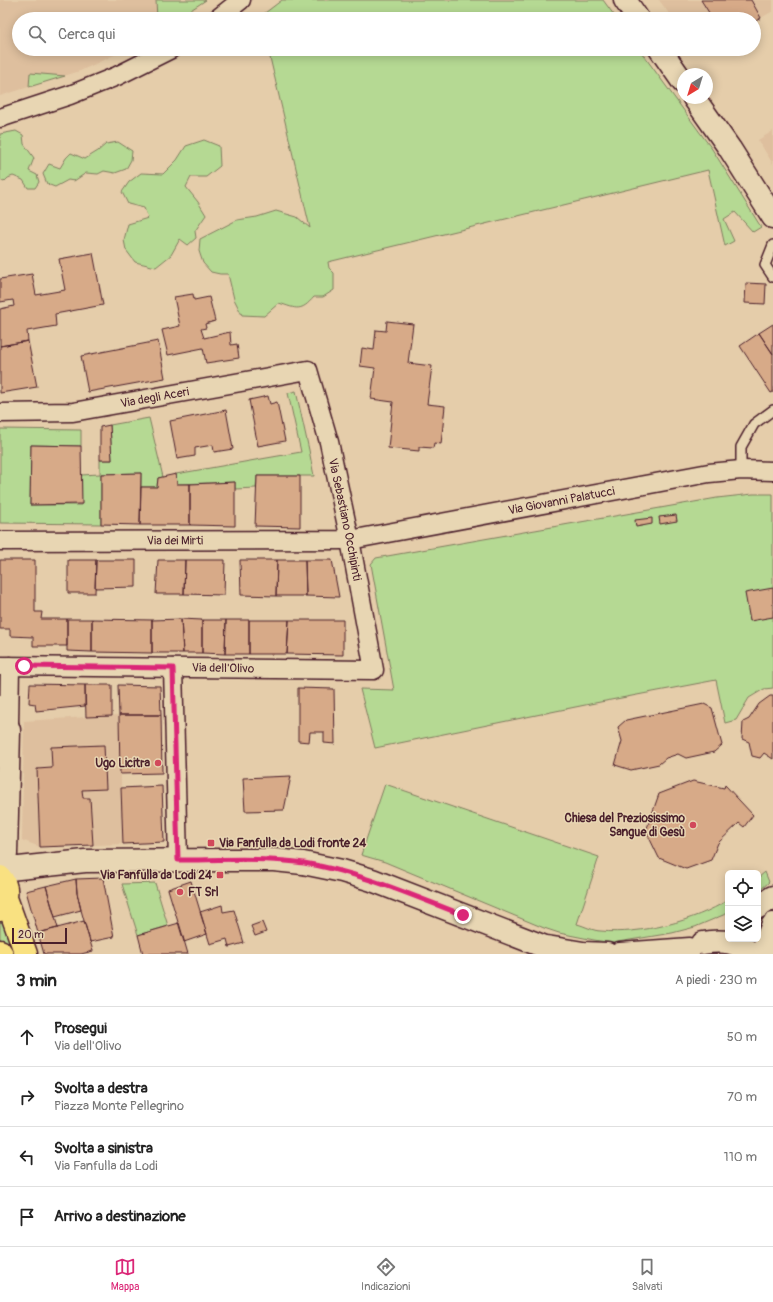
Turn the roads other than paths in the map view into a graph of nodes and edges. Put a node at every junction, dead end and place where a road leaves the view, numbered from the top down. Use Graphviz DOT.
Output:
graph roads {
  1 [pos="241,0"];
  2 [pos="625,0"];
  3 [pos="639,0"];
  4 [pos="226,12"];
  5 [pos="633,12"];
  6 [pos="648,12"];
  7 [pos="157,56"];
  8 [pos="665,56"];
  9 [pos="679,56"];
  10 [pos="688,68"];
  11 [pos="677,73"];
  12 [pos="698,104"];
  13 [pos="713,104"];
  14 [pos="0,118"];
  15 [pos="773,195"];
  16 [pos="773,217"];
  17 [pos="773,245"];
  18 [pos="773,277"];
  19 [pos="308,370"];
  20 [pos="773,410"];
  21 [pos="0,413"];
  22 [pos="741,470"];
  23 [pos="773,471"];
  24 [pos="350,540"];
  25 [pos="0,541"];
  26 [pos="5,666"];
  27 [pos="173,668"];
  28 [pos="374,670"];
  29 [pos="0,706"];
  30 [pos="9,730"];
  31 [pos="178,860"];
  32 [pos="40,866"];
  33 [pos="0,870"];
  34 [pos="3,894"];
  35 [pos="773,897"];
  36 [pos="760,906"];
  37 [pos="773,924"];
  38 [pos="725,929"];
  39 [pos="693,949"];
  40 [pos="553,950"];
  41 [pos="0,951"];
  42 [pos="2,954"];
  43 [pos="26,954"];
  44 [pos="607,954"];
  45 [pos="620,954"];
  46 [pos="753,954"];
  47 [pos="766,954"];
  1 -- 4 [label="street"];
  2 -- 5 [label="main road"];
  3 -- 6 [label="main road"];
  7 -- 14 [label="street"];
  8 -- 11 [label="main road"];
  9 -- 10 [label="main road"];
  12 -- 16 [label="main road"];
  13 -- 15 [label="main road"];
  17 -- 18 [label="lane"];
  19 -- 21 [label="street, Via degli Aceri"];
  19 -- 24 [label="street, Via Sebastiano Occhipinti"];
  20 -- 22 [label="lane"];
  22 -- 23 [label="street, Via Giovanni Palatucci"];
  22 -- 24 [label="street, Via Giovanni Palatucci"];
  24 -- 25 [label="street, Via dei Mirti"];
  24 -- 28 [label="street, Via Sebastiano Occhipinti"];
  26 -- 27 [label="street, Via dell'Olivo"];
  26 -- 30 [label="street"];
  27 -- 28 [label="street, Via dell'Olivo"];
  27 -- 31 [label="street"];
  29 -- 30 [label="main road"];
  30 -- 33 [label="main road"];
  31 -- 32 [label="main road"];
  31 -- 40 [label="main road"];
  32 -- 33 [label="main road"];
  32 -- 34 [label="main road"];
  34 -- 43 [label="main road"];
  35 -- 36 [label="main road"];
  37 -- 47 [label="main road"];
  38 -- 39 [label="main road"];
  39 -- 45 [label="main road"];
  39 -- 46 [label="main road"];
  40 -- 44 [label="main road"];
  41 -- 42 [label="main road"];
}
